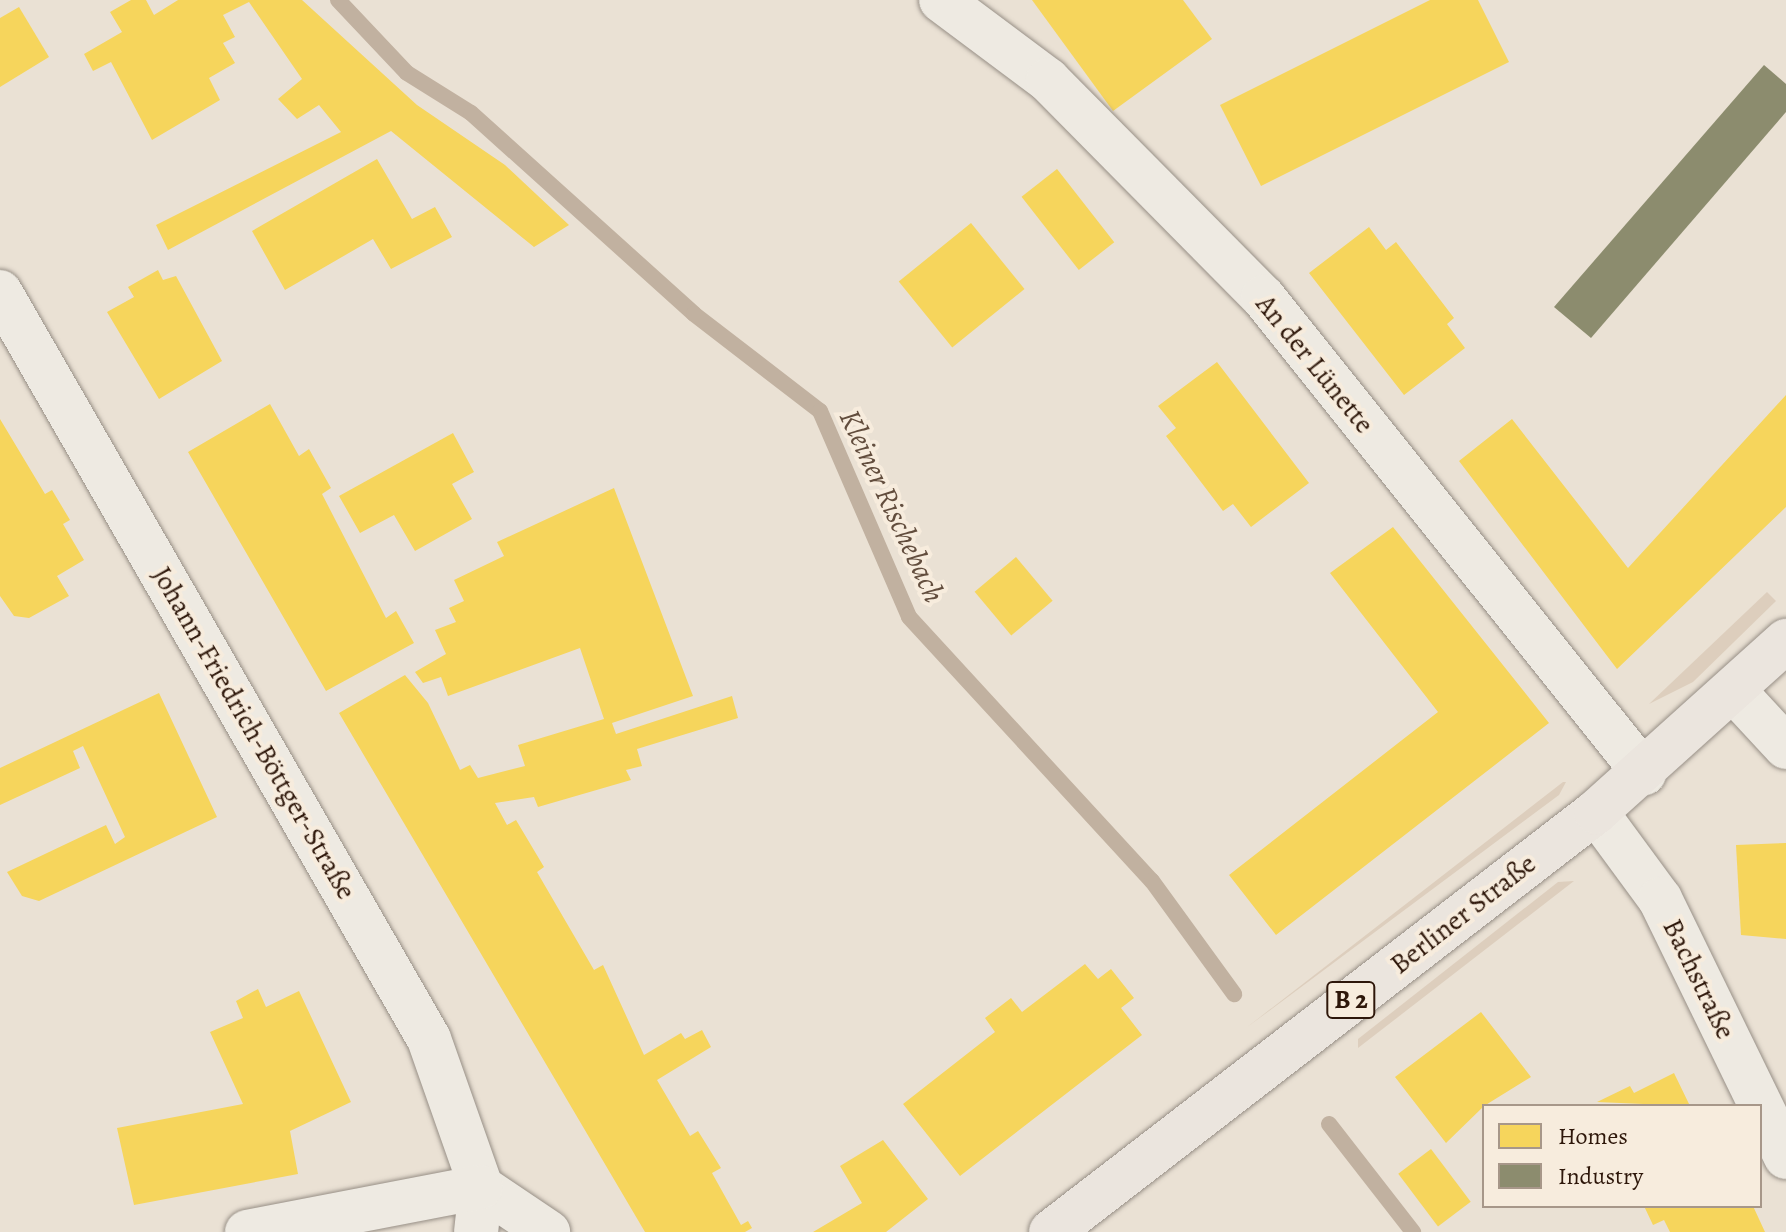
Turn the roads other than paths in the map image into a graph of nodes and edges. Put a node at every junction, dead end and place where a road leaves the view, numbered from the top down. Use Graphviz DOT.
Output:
graph roads {
  1 [pos="941,0"];
  2 [pos="0,292"];
  3 [pos="1786,641"];
  4 [pos="1735,692"];
  5 [pos="1786,747"];
  6 [pos="1644,773"];
  7 [pos="1596,812"];
  8 [pos="1760,1104"];
  9 [pos="1762,1108"];
  10 [pos="1786,1157"];
  11 [pos="481,1187"];
  12 [pos="247,1232"];
  13 [pos="476,1232"];
  14 [pos="548,1232"];
  15 [pos="1051,1232"];
  1 -- 6 [label="street, An der Lünette"];
  2 -- 11 [label="street, Johann-Friedrich-Böttger-Straße"];
  3 -- 4 [label="main road, Berliner Straße / B 2"];
  4 -- 5 [label="street"];
  4 -- 6 [label="main road, Berliner Straße / B 2"];
  6 -- 7 [label="main road, Berliner Straße / B 2"];
  7 -- 8 [label="street, Bachstraße"];
  7 -- 15 [label="main road, Berliner Straße / B 2"];
  9 -- 10 [label="street, Bachstraße"];
  11 -- 12 [label="street"];
  11 -- 13 [label="street, Johann-Friedrich-Böttger-Straße"];
  11 -- 14 [label="street"];
}
